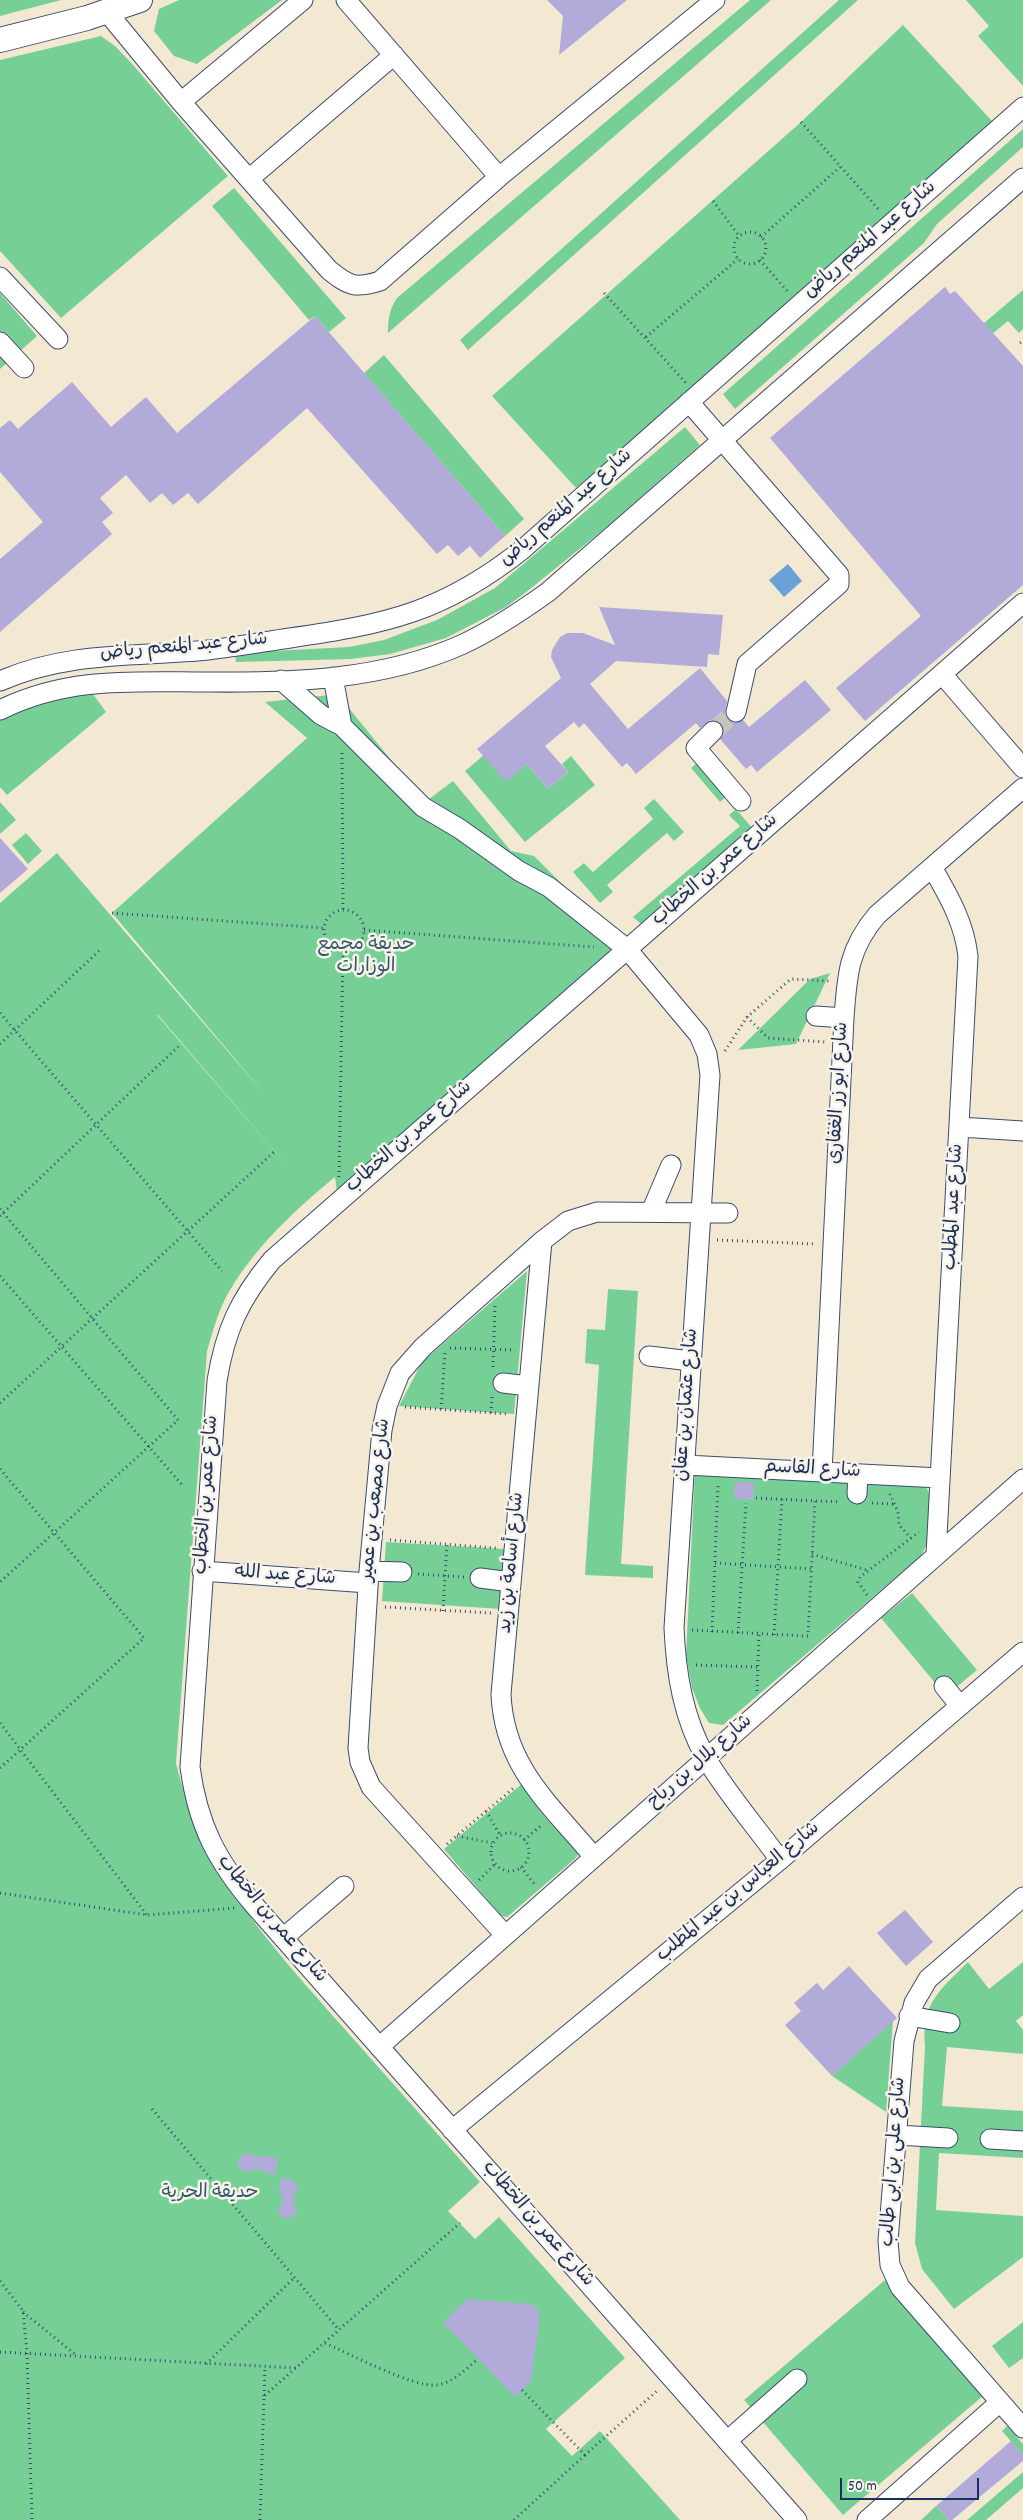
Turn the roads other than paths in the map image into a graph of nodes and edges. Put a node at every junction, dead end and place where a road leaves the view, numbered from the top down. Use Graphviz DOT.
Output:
graph roads {
  1 [pos="140,0"];
  2 [pos="303,0"];
  3 [pos="346,0"];
  4 [pos="715,0"];
  5 [pos="107,12"];
  6 [pos="0,40"];
  7 [pos="394,55"];
  8 [pos="181,102"];
  9 [pos="1023,107"];
  10 [pos="499,177"];
  11 [pos="1023,178"];
  12 [pos="249,179"];
  13 [pos="0,277"];
  14 [pos="58,339"];
  15 [pos="0,342"];
  16 [pos="24,368"];
  17 [pos="692,398"];
  18 [pos="722,441"];
  19 [pos="1023,603"];
  20 [pos="208,650"];
  21 [pos="942,674"];
  22 [pos="333,677"];
  23 [pos="281,680"];
  24 [pos="0,681"];
  25 [pos="209,682"];
  26 [pos="0,710"];
  27 [pos="736,712"];
  28 [pos="342,726"];
  29 [pos="713,731"];
  30 [pos="1023,768"];
  31 [pos="1023,788"];
  32 [pos="741,801"];
  33 [pos="932,868"];
  34 [pos="627,949"];
  35 [pos="816,1016"];
  36 [pos="844,1018"];
  37 [pos="960,1127"];
  38 [pos="1023,1131"];
  39 [pos="671,1165"];
  40 [pos="651,1212"];
  41 [pos="701,1213"];
  42 [pos="728,1213"];
  43 [pos="542,1241"];
  44 [pos="649,1356"];
  45 [pos="691,1361"];
  46 [pos="496,1382"];
  47 [pos="529,1386"];
  48 [pos="685,1465"];
  49 [pos="822,1472"];
  50 [pos="858,1474"];
  51 [pos="940,1478"];
  52 [pos="1023,1479"];
  53 [pos="855,1500"];
  54 [pos="936,1555"];
  55 [pos="202,1570"];
  56 [pos="402,1572"];
  57 [pos="369,1577"];
  58 [pos="480,1578"];
  59 [pos="511,1582"];
  60 [pos="1023,1652"];
  61 [pos="944,1686"];
  62 [pos="960,1706"];
  63 [pos="706,1758"];
  64 [pos="594,1857"];
  65 [pos="780,1860"];
  66 [pos="344,1886"];
  67 [pos="1023,1897"];
  68 [pos="505,1935"];
  69 [pos="283,1938"];
  70 [pos="909,2016"];
  71 [pos="950,2023"];
  72 [pos="379,2047"];
  73 [pos="452,2130"];
  74 [pos="896,2135"];
  75 [pos="948,2138"];
  76 [pos="990,2139"];
  77 [pos="1023,2141"];
  78 [pos="796,2379"];
  79 [pos="1000,2402"];
  80 [pos="1021,2423"];
  81 [pos="727,2441"];
  82 [pos="797,2520"];
  83 [pos="867,2520"];
  1 -- 5 [label="main road"];
  2 -- 8 [label="street"];
  3 -- 7 [label="street"];
  4 -- 10 [label="street"];
  5 -- 6 [label="main road"];
  5 -- 8 [label="street"];
  7 -- 10 [label="street"];
  7 -- 12 [label="street"];
  8 -- 12 [label="street"];
  9 -- 17 [label="street, شارع عبد المنعم رياض"];
  10 -- 12 [label="street"];
  11 -- 18 [label="street, شارع عبد المنعم رياض"];
  13 -- 14 [label="street"];
  15 -- 16 [label="street"];
  17 -- 18 [label="street"];
  17 -- 20 [label="street, شارع عبد المنعم رياض"];
  18 -- 22 [label="street, شارع عبد المنعم رياض"];
  18 -- 27 [label="street"];
  19 -- 21 [label="street, شارع عمر بن الخطاب"];
  20 -- 24 [label="street, شارع عبد المنعم رياض"];
  20 -- 25 [label="street"];
  21 -- 30 [label="street"];
  21 -- 34 [label="street, شارع عمر بن الخطاب"];
  22 -- 23 [label="street, شارع عبد المنعم رياض"];
  22 -- 28 [label="street"];
  23 -- 25 [label="street, شارع عبد المنعم رياض"];
  23 -- 28 [label="street, شارع عثمان بن عفان"];
  25 -- 26 [label="street, شارع عبد المنعم رياض"];
  28 -- 34 [label="street, شارع عثمان بن عفان"];
  29 -- 32 [label="street"];
  31 -- 33 [label="street, شارع ابو زر الغفارى"];
  33 -- 36 [label="street, شارع ابو زر الغفارى"];
  33 -- 37 [label="street, شارع عبد المطلب"];
  34 -- 41 [label="street, شارع عثمان بن عفان"];
  34 -- 55 [label="street, شارع عمر بن الخطاب"];
  35 -- 36 [label="street"];
  36 -- 49 [label="street, شارع ابو زر الغفارى"];
  37 -- 38 [label="street"];
  37 -- 51 [label="street, شارع عبد المطلب"];
  39 -- 40 [label="street"];
  40 -- 41 [label="street, شارع مصعب بن عمير"];
  40 -- 43 [label="street, شارع مصعب بن عمير"];
  41 -- 42 [label="street, شارع مصعب بن عمير"];
  41 -- 45 [label="street, شارع عثمان بن عفان"];
  43 -- 47 [label="street, شارع أسامة بن زيد"];
  43 -- 57 [label="street, شارع مصعب بن عمير"];
  44 -- 45 [label="street"];
  45 -- 48 [label="street, شارع عثمان بن عفان"];
  46 -- 47 [label="street"];
  47 -- 59 [label="street, شارع أسامة بن زيد"];
  48 -- 49 [label="street, شارع القاسم"];
  48 -- 63 [label="street, شارع عثمان بن عفان"];
  49 -- 50 [label="street, شارع القاسم"];
  50 -- 51 [label="street, شارع القاسم"];
  50 -- 53 [label="street"];
  51 -- 54 [label="street, شارع عبد المطلب"];
  52 -- 54 [label="street, شارع بلال بن رباح"];
  54 -- 63 [label="street, شارع بلال بن رباح"];
  55 -- 57 [label="street, شارع عبد الله"];
  55 -- 69 [label="street, شارع عمر بن الخطاب"];
  56 -- 57 [label="street, شارع عبد الله"];
  57 -- 68 [label="street, شارع مصعب بن عمير"];
  58 -- 59 [label="street"];
  59 -- 64 [label="street, شارع أسامة بن زيد"];
  60 -- 62 [label="street, شارع العباس بن عبد المطلب"];
  61 -- 62 [label="street"];
  62 -- 65 [label="street, شارع العباس بن عبد المطلب"];
  63 -- 64 [label="street, شارع بلال بن رباح"];
  63 -- 65 [label="street, شارع عثمان بن عفان"];
  64 -- 68 [label="street, شارع بلال بن رباح"];
  65 -- 73 [label="street, شارع العباس بن عبد المطلب"];
  66 -- 69 [label="street"];
  67 -- 70 [label="street, شارع على بن ابى طالب"];
  68 -- 72 [label="street, شارع بلال بن رباح"];
  69 -- 72 [label="street, شارع عمر بن الخطاب"];
  70 -- 71 [label="street"];
  70 -- 74 [label="street, شارع على بن ابى طالب"];
  72 -- 73 [label="street, شارع عمر بن الخطاب"];
  73 -- 81 [label="street, شارع عمر بن الخطاب"];
  74 -- 75 [label="street"];
  74 -- 79 [label="street, شارع على بن ابى طالب"];
  76 -- 77 [label="street"];
  78 -- 81 [label="street"];
  79 -- 80 [label="street, شارع على بن ابى طالب"];
  79 -- 83 [label="street"];
  81 -- 82 [label="street, شارع عمر بن الخطاب"];
}
